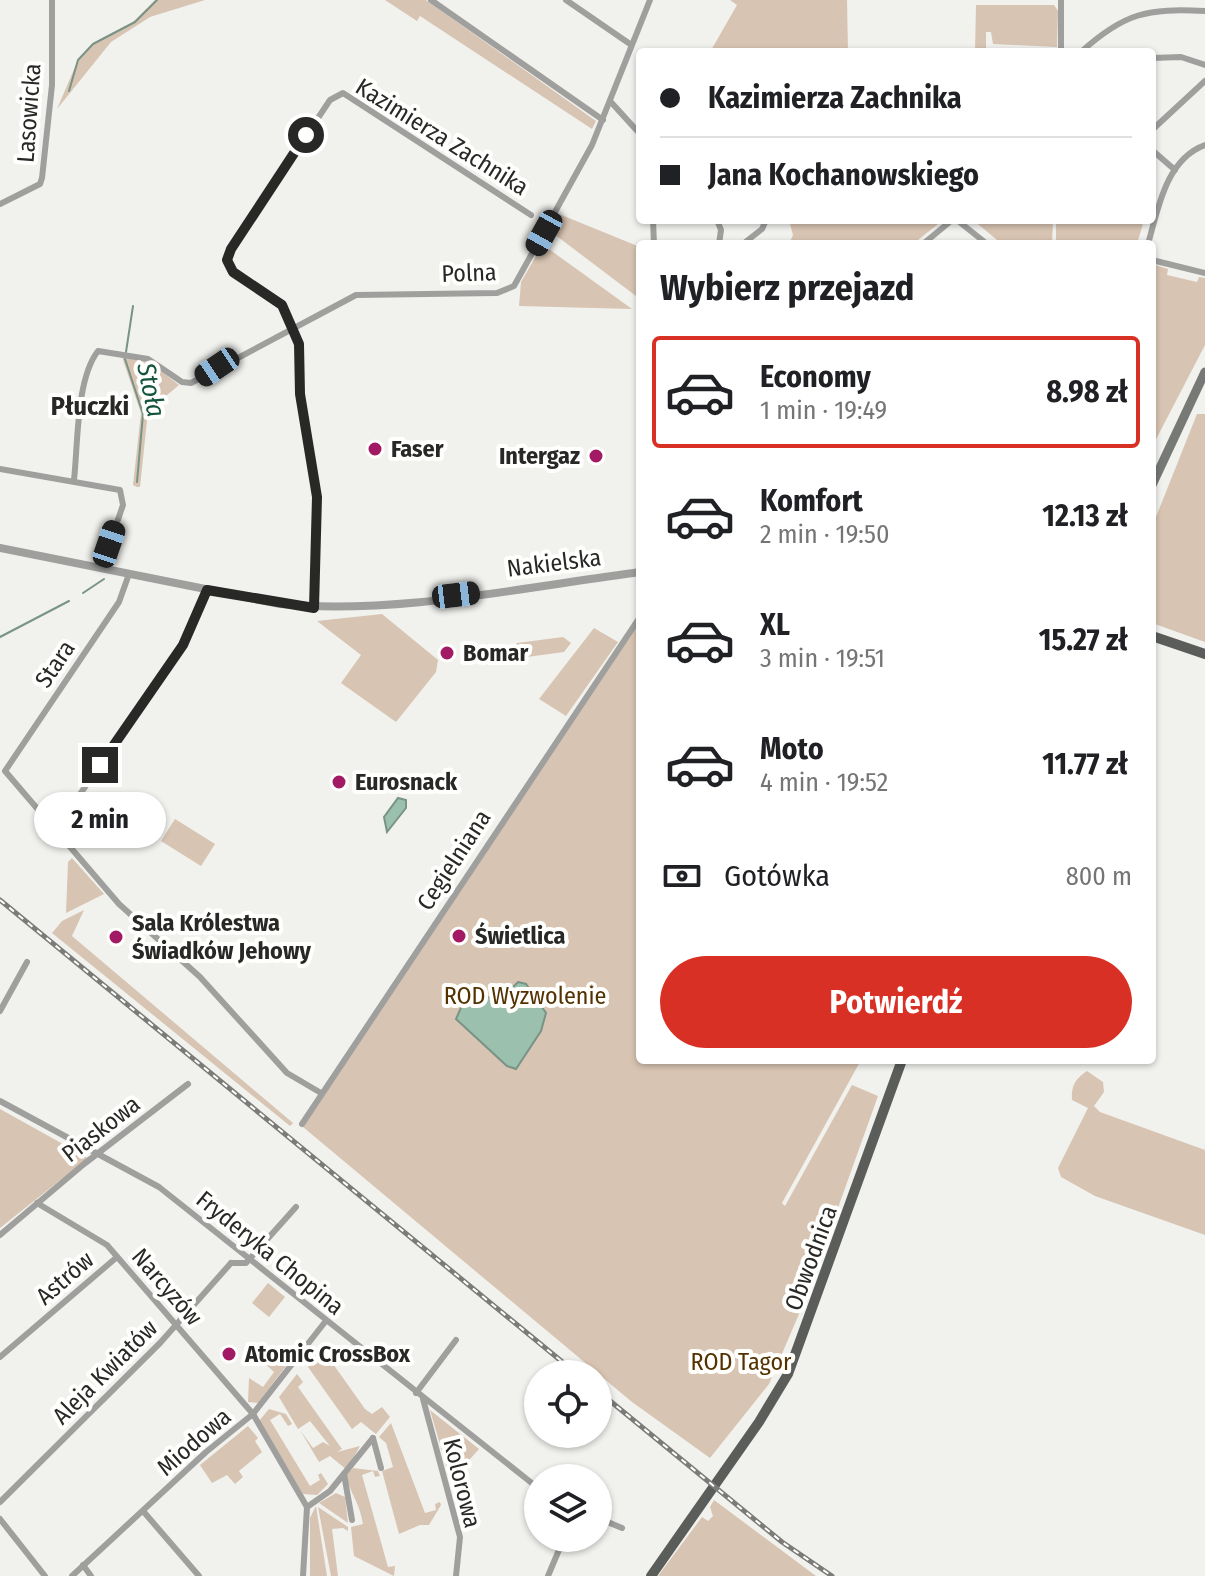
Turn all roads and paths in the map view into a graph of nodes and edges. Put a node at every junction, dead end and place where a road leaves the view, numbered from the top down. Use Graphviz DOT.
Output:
graph roads {
  1 [pos="52,0"];
  2 [pos="431,0"];
  3 [pos="566,0"];
  4 [pos="650,0"];
  5 [pos="1061,0"];
  6 [pos="1183,1"];
  7 [pos="1183,11"];
  8 [pos="1205,11"];
  9 [pos="1088,31"];
  10 [pos="1093,41"];
  11 [pos="630,44"];
  12 [pos="1061,48"];
  13 [pos="1085,48"];
  14 [pos="1156,58"];
  15 [pos="1205,65"];
  16 [pos="1205,81"];
  17 [pos="610,101"];
  18 [pos="603,120"];
  19 [pos="636,123"];
  20 [pos="1156,126"];
  21 [pos="1205,145"];
  22 [pos="1156,153"];
  23 [pos="1175,170"];
  24 [pos="0,204"];
  25 [pos="531,215"];
  26 [pos="1156,218"];
  27 [pos="764,224"];
  28 [pos="950,224"];
  29 [pos="960,224"];
  30 [pos="748,240"];
  31 [pos="928,240"];
  32 [pos="982,240"];
  33 [pos="1156,261"];
  34 [pos="1205,273"];
  35 [pos="292,327"];
  36 [pos="1205,372"];
  37 [pos="0,469"];
  38 [pos="1156,476"];
  39 [pos="74,480"];
  40 [pos="0,548"];
  41 [pos="101,569"];
  42 [pos="636,573"];
  43 [pos="129,574"];
  44 [pos="207,590"];
  45 [pos="314,608"];
  46 [pos="636,623"];
  47 [pos="1156,637"];
  48 [pos="1205,654"];
  49 [pos="56,829"];
  50 [pos="27,962"];
  51 [pos="0,1011"];
  52 [pos="901,1064"];
  53 [pos="188,1084"];
  54 [pos="321,1093"];
  55 [pos="0,1101"];
  56 [pos="302,1124"];
  57 [pos="97,1154"];
  58 [pos="37,1203"];
  59 [pos="296,1207"];
  60 [pos="0,1235"];
  61 [pos="232,1246"];
  62 [pos="117,1257"];
  63 [pos="249,1260"];
  64 [pos="231,1263"];
  65 [pos="325,1322"];
  66 [pos="176,1326"];
  67 [pos="456,1340"];
  68 [pos="0,1357"];
  69 [pos="416,1393"];
  70 [pos="423,1399"];
  71 [pos="253,1414"];
  72 [pos="381,1468"];
  73 [pos="344,1474"];
  74 [pos="524,1477"];
  75 [pos="0,1502"];
  76 [pos="307,1507"];
  77 [pos="143,1511"];
  78 [pos="0,1519"];
  79 [pos="352,1520"];
  80 [pos="612,1524"];
  81 [pos="622,1528"];
  82 [pos="558,1552"];
  83 [pos="83,1565"];
  84 [pos="45,1576"];
  85 [pos="72,1576"];
  86 [pos="91,1576"];
  87 [pos="199,1576"];
  88 [pos="303,1576"];
  89 [pos="456,1576"];
  90 [pos="548,1576"];
  91 [pos="651,1576"];
  1 -- 24 [label="street, Lasowicka"];
  2 -- 18 [label="street"];
  3 -- 11 [label="street"];
  4 -- 11 [label="street, Polna"];
  5 -- 12 [label="street"];
  6 -- 7 [label="street"];
  7 -- 8 [label="street"];
  7 -- 10 [label="street"];
  9 -- 10 [label="street"];
  10 -- 13 [label="street"];
  11 -- 17 [label="street, Polna"];
  14 -- 15 [label="street"];
  16 -- 20 [label="street"];
  17 -- 18 [label="street, Polna"];
  17 -- 19 [label="street"];
  18 -- 35 [label="street, Polna"];
  21 -- 23 [label="street"];
  22 -- 23 [label="street"];
  23 -- 26 [label="street"];
  25 -- 35 [label="street, Kazimierza Zachnika"];
  27 -- 30 [label="street"];
  28 -- 31 [label="street"];
  29 -- 32 [label="street"];
  33 -- 34 [label="street"];
  35 -- 39 [label="street"];
  35 -- 45 [label="street, Kazimierza Zachnika"];
  36 -- 38 [label="main road"];
  37 -- 39 [label="street"];
  39 -- 41 [label="street"];
  40 -- 41 [label="street, Nakielska"];
  41 -- 43 [label="street, Nakielska"];
  42 -- 45 [label="street, Nakielska"];
  43 -- 44 [label="street, Nakielska"];
  43 -- 49 [label="street, Stara"];
  44 -- 45 [label="street, Nakielska"];
  44 -- 49 [label="street"];
  46 -- 54 [label="street, Cegielniana"];
  47 -- 48 [label="main road"];
  49 -- 54 [label="street"];
  50 -- 51 [label="street"];
  52 -- 91 [label="main road, Obwodnica"];
  53 -- 57 [label="street, Piaskowa"];
  54 -- 56 [label="street, Cegielniana"];
  55 -- 57 [label="street, Fryderyka Chopina"];
  57 -- 58 [label="street, Piaskowa"];
  57 -- 61 [label="street, Fryderyka Chopina"];
  58 -- 60 [label="street, Piaskowa"];
  58 -- 62 [label="street, Narcyzów"];
  59 -- 63 [label="street"];
  61 -- 63 [label="street, Fryderyka Chopina"];
  61 -- 64 [label="street"];
  62 -- 66 [label="street, Narcyzów"];
  62 -- 68 [label="street, Astrów"];
  63 -- 64 [label="street"];
  63 -- 65 [label="street, Fryderyka Chopina"];
  64 -- 66 [label="street, Aleja Kwiatów"];
  65 -- 69 [label="street, Fryderyka Chopina"];
  65 -- 71 [label="street, Miodowa"];
  66 -- 71 [label="street, Narcyzów"];
  66 -- 75 [label="street, Aleja Kwiatów"];
  67 -- 69 [label="street"];
  69 -- 70 [label="street, Fryderyka Chopina"];
  70 -- 74 [label="street, Fryderyka Chopina"];
  70 -- 89 [label="street, Kolorowa"];
  71 -- 76 [label="street, Narcyzów"];
  71 -- 77 [label="street, Miodowa"];
  72 -- 73 [label="street"];
  73 -- 76 [label="street"];
  73 -- 79 [label="street"];
  76 -- 88 [label="street"];
  77 -- 83 [label="street, Miodowa"];
  77 -- 87 [label="street"];
  78 -- 84 [label="street"];
  80 -- 81 [label="street"];
  82 -- 90 [label="street"];
  83 -- 85 [label="street, Miodowa"];
  83 -- 86 [label="street"];
}
